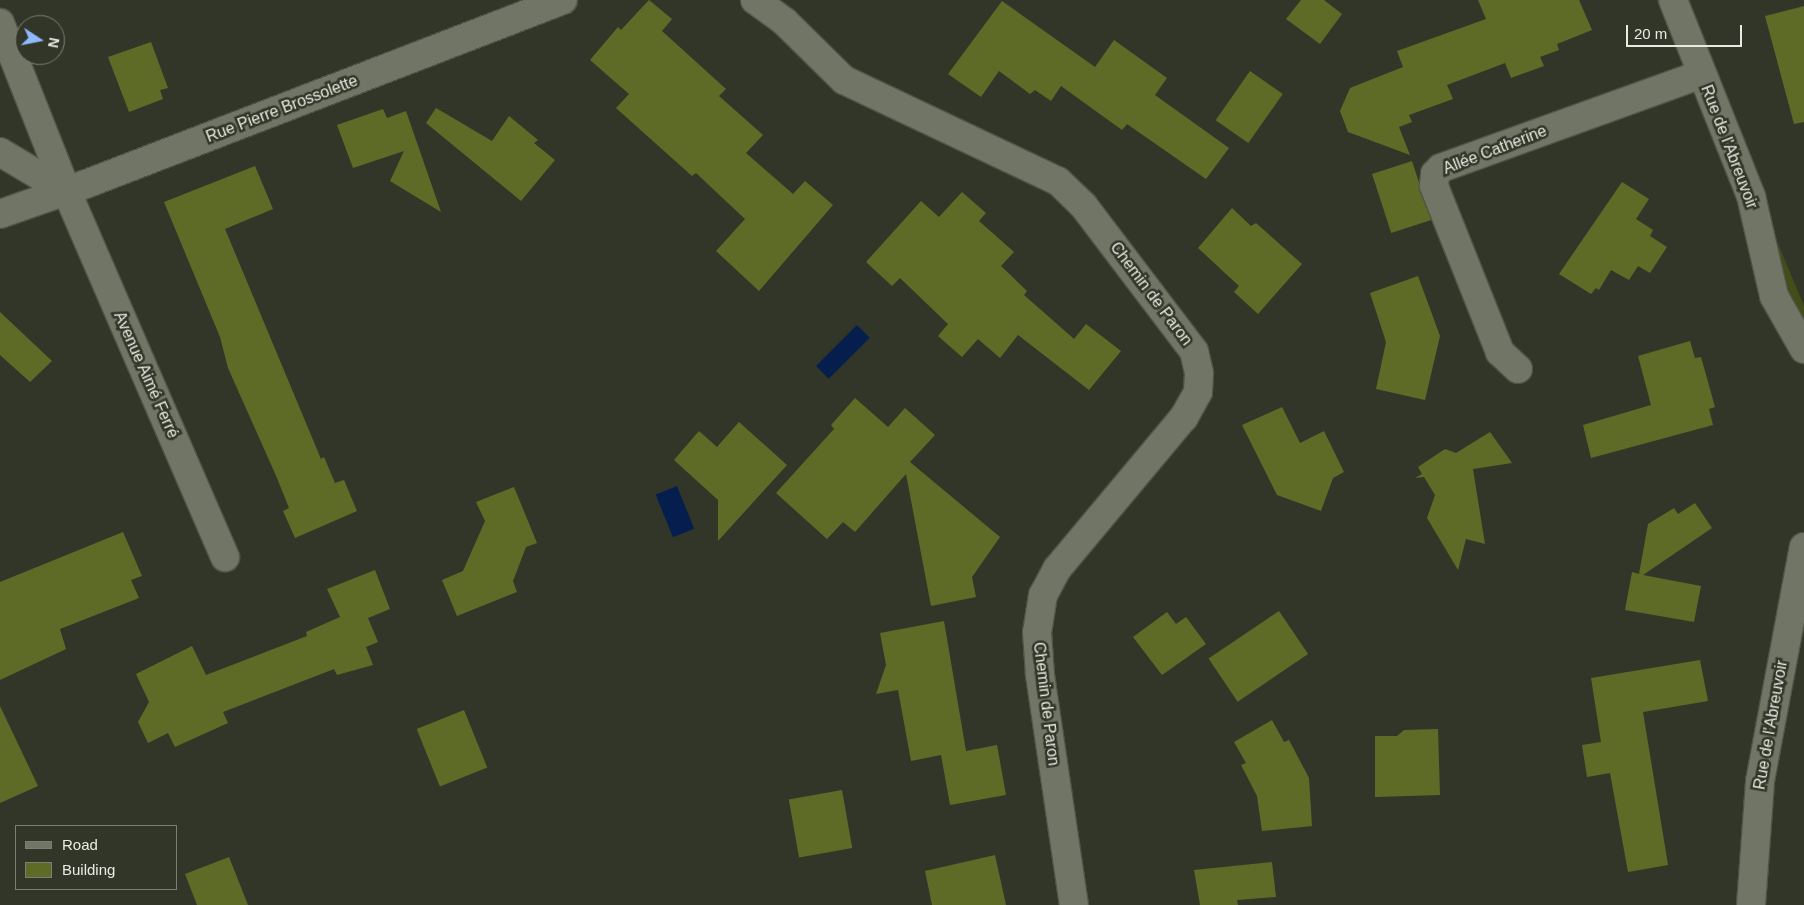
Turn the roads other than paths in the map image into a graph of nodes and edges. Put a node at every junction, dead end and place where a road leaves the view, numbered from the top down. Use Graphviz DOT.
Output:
graph roads {
  1 [pos="563,0"];
  2 [pos="755,0"];
  3 [pos="1674,0"];
  4 [pos="0,23"];
  5 [pos="1702,74"];
  6 [pos="0,152"];
  7 [pos="67,192"];
  8 [pos="0,214"];
  9 [pos="1804,349"];
  10 [pos="1518,369"];
  11 [pos="1804,547"];
  12 [pos="225,557"];
  13 [pos="1074,905"];
  14 [pos="1751,905"];
  1 -- 7 [label="street, Rue Pierre Brossolette"];
  2 -- 13 [label="street, Chemin de Paron"];
  3 -- 5 [label="street, Rue de l'Abreuvoir"];
  4 -- 7 [label="street, Avenue Aimé Ferré"];
  5 -- 9 [label="street, Rue de l'Abreuvoir"];
  5 -- 10 [label="street, Allée Catherine"];
  6 -- 7 [label="street"];
  7 -- 8 [label="street, Rue Pierre Brossolette"];
  7 -- 12 [label="street, Avenue Aimé Ferré"];
  11 -- 14 [label="street, Rue de l'Abreuvoir"];
}
